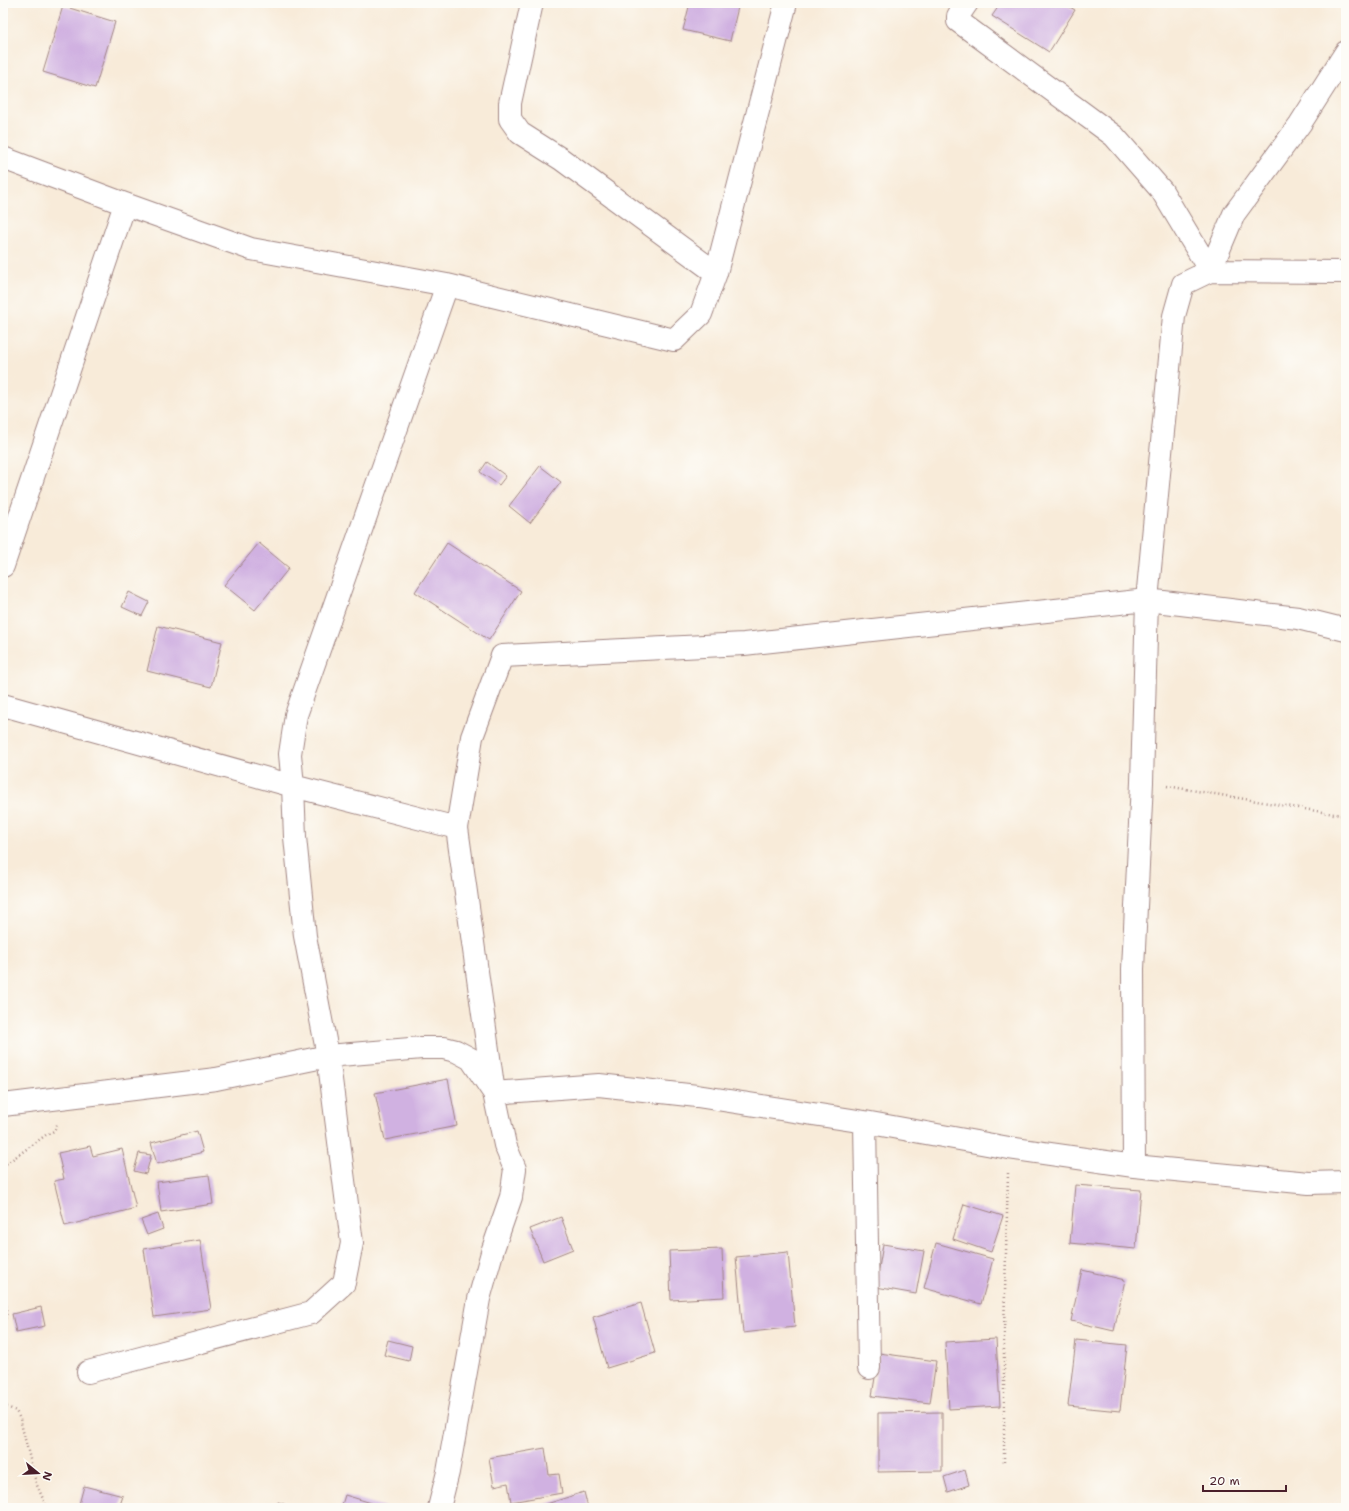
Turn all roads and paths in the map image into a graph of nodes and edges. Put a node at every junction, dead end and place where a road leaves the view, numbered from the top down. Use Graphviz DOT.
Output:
graph roads {
  1 [pos="532,3"];
  2 [pos="786,3"];
  3 [pos="967,3"];
  4 [pos="1346,52"];
  5 [pos="3,158"];
  6 [pos="125,204"];
  7 [pos="1210,271"];
  8 [pos="1346,272"];
  9 [pos="716,273"];
  10 [pos="447,285"];
  11 [pos="3,566"];
  12 [pos="1147,600"];
  13 [pos="1346,630"];
  14 [pos="3,705"];
  15 [pos="1142,782"];
  16 [pos="293,786"];
  17 [pos="1346,816"];
  18 [pos="457,828"];
  19 [pos="328,1056"];
  20 [pos="494,1093"];
  21 [pos="60,1099"];
  22 [pos="3,1105"];
  23 [pos="865,1122"];
  24 [pos="1009,1148"];
  25 [pos="3,1166"];
  26 [pos="1134,1166"];
  27 [pos="1346,1182"];
  28 [pos="3,1282"];
  29 [pos="3,1327"];
  30 [pos="869,1368"];
  31 [pos="88,1372"];
  32 [pos="3,1405"];
  33 [pos="1004,1462"];
  34 [pos="47,1508"];
  35 [pos="439,1508"];
  1 -- 9 [label="street"];
  2 -- 9 [label="street"];
  3 -- 7 [label="street"];
  4 -- 7 [label="street"];
  5 -- 6 [label="street"];
  6 -- 10 [label="street"];
  6 -- 11 [label="street"];
  7 -- 8 [label="street"];
  7 -- 12 [label="street"];
  9 -- 10 [label="street"];
  10 -- 16 [label="street"];
  12 -- 13 [label="street"];
  12 -- 15 [label="street"];
  12 -- 18 [label="street"];
  14 -- 16 [label="street"];
  15 -- 17 [label="path"];
  15 -- 26 [label="street"];
  16 -- 18 [label="street"];
  16 -- 19 [label="street"];
  18 -- 20 [label="street"];
  19 -- 20 [label="street"];
  19 -- 21 [label="street"];
  19 -- 31 [label="street"];
  20 -- 23 [label="street"];
  20 -- 35 [label="street"];
  21 -- 22 [label="street"];
  21 -- 25 [label="path"];
  23 -- 24 [label="street"];
  23 -- 30 [label="street"];
  24 -- 26 [label="street"];
  24 -- 33 [label="path"];
  26 -- 27 [label="street"];
  28 -- 29 [label="path"];
  32 -- 34 [label="path"];
}
